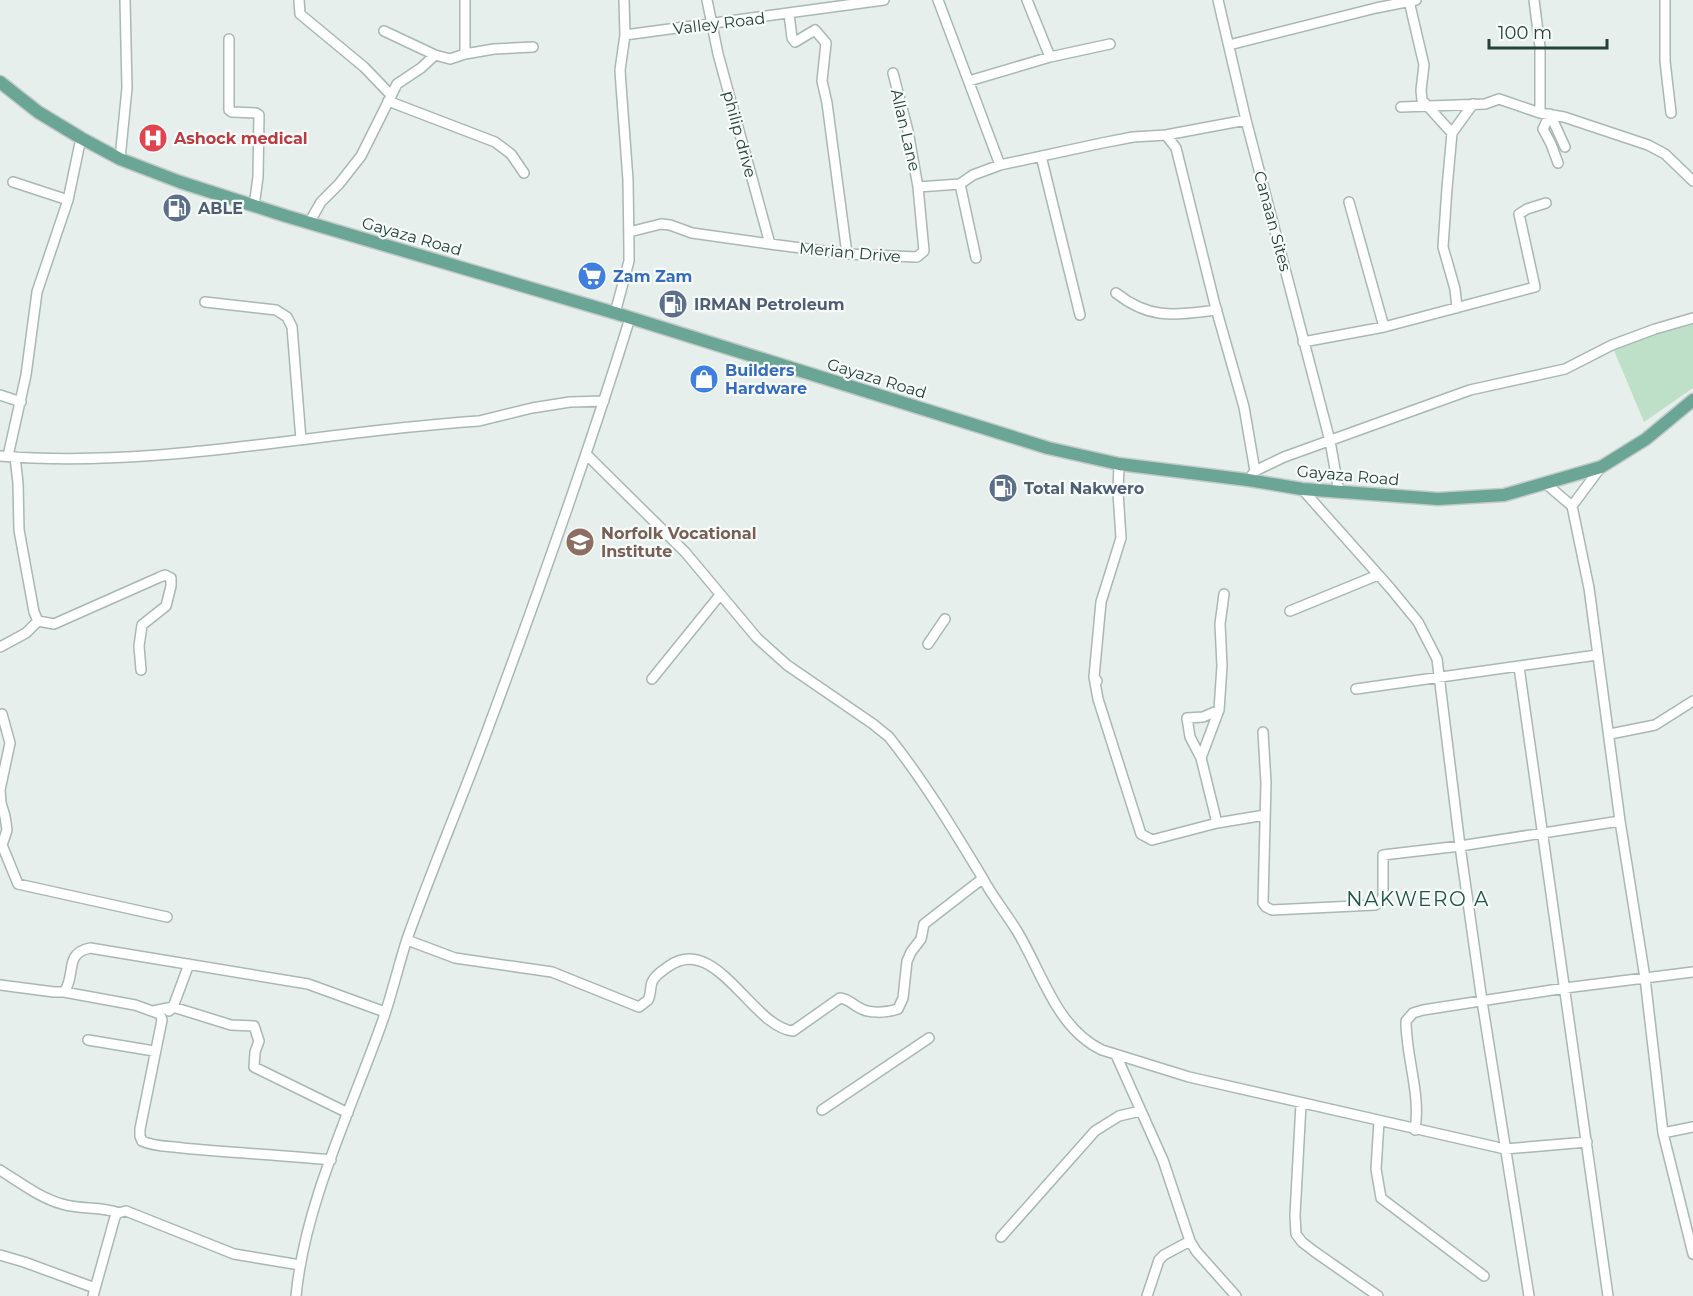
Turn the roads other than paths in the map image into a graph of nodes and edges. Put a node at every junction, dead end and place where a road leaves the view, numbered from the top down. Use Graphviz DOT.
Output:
graph roads {
  1 [pos="126,0"];
  2 [pos="299,0"];
  3 [pos="465,0"];
  4 [pos="624,0"];
  5 [pos="707,0"];
  6 [pos="884,0"];
  7 [pos="939,0"];
  8 [pos="1027,0"];
  9 [pos="1218,0"];
  10 [pos="1533,0"];
  11 [pos="1665,0"];
  12 [pos="1413,1"];
  13 [pos="1380,4"];
  14 [pos="789,14"];
  15 [pos="711,24"];
  16 [pos="384,31"];
  17 [pos="625,35"];
  18 [pos="228,39"];
  19 [pos="1110,44"];
  20 [pos="1229,45"];
  21 [pos="533,47"];
  22 [pos="465,54"];
  23 [pos="435,55"];
  24 [pos="1050,57"];
  25 [pos="893,73"];
  26 [pos="969,81"];
  27 [pos="0,82"];
  28 [pos="389,98"];
  29 [pos="1473,104"];
  30 [pos="1401,106"];
  31 [pos="1429,106"];
  32 [pos="1545,113"];
  33 [pos="1671,113"];
  34 [pos="1246,120"];
  35 [pos="1452,133"];
  36 [pos="1166,135"];
  37 [pos="81,138"];
  38 [pos="1564,147"];
  39 [pos="1041,156"];
  40 [pos="120,159"];
  41 [pos="1558,164"];
  42 [pos="1000,165"];
  43 [pos="524,172"];
  44 [pos="1693,181"];
  45 [pos="13,182"];
  46 [pos="960,184"];
  47 [pos="918,187"];
  48 [pos="68,200"];
  49 [pos="1349,202"];
  50 [pos="1546,203"];
  51 [pos="254,206"];
  52 [pos="309,223"];
  53 [pos="628,232"];
  54 [pos="770,244"];
  55 [pos="847,254"];
  56 [pos="976,258"];
  57 [pos="1116,293"];
  58 [pos="205,302"];
  59 [pos="1457,308"];
  60 [pos="1217,310"];
  61 [pos="615,313"];
  62 [pos="1080,315"];
  63 [pos="630,318"];
  64 [pos="1693,318"];
  65 [pos="1384,327"];
  66 [pos="1303,342"];
  67 [pos="0,395"];
  68 [pos="604,401"];
  69 [pos="21,402"];
  70 [pos="1692,403"];
  71 [pos="301,440"];
  72 [pos="1330,441"];
  73 [pos="587,455"];
  74 [pos="8,456"];
  75 [pos="1119,464"];
  76 [pos="1601,467"];
  77 [pos="1252,476"];
  78 [pos="1545,483"];
  79 [pos="1302,489"];
  80 [pos="1339,492"];
  81 [pos="1572,506"];
  82 [pos="1378,575"];
  83 [pos="1224,594"];
  84 [pos="720,595"];
  85 [pos="1290,611"];
  86 [pos="945,619"];
  87 [pos="38,621"];
  88 [pos="928,644"];
  89 [pos="0,647"];
  90 [pos="1597,655"];
  91 [pos="1519,667"];
  92 [pos="141,670"];
  93 [pos="1439,678"];
  94 [pos="652,679"];
  95 [pos="1356,689"];
  96 [pos="1693,701"];
  97 [pos="1219,710"];
  98 [pos="2,714"];
  99 [pos="1263,732"];
  100 [pos="1610,734"];
  101 [pos="3,757"];
  102 [pos="1201,758"];
  103 [pos="1265,814"];
  104 [pos="1620,821"];
  105 [pos="1217,823"];
  106 [pos="1543,833"];
  107 [pos="1,845"];
  108 [pos="1460,846"];
  109 [pos="982,879"];
  110 [pos="167,917"];
  111 [pos="407,940"];
  112 [pos="189,964"];
  113 [pos="1693,972"];
  114 [pos="1645,978"];
  115 [pos="0,985"];
  116 [pos="1565,988"];
  117 [pos="64,992"];
  118 [pos="1482,1001"];
  119 [pos="172,1007"];
  120 [pos="153,1011"];
  121 [pos="385,1012"];
  122 [pos="162,1020"];
  123 [pos="929,1038"];
  124 [pos="88,1040"];
  125 [pos="154,1052"];
  126 [pos="1116,1055"];
  127 [pos="1301,1104"];
  128 [pos="822,1110"];
  129 [pos="1140,1111"];
  130 [pos="348,1113"];
  131 [pos="1379,1122"];
  132 [pos="1693,1127"];
  133 [pos="1415,1130"];
  134 [pos="1664,1133"];
  135 [pos="1587,1142"];
  136 [pos="1505,1149"];
  137 [pos="331,1160"];
  138 [pos="0,1170"];
  139 [pos="119,1213"];
  140 [pos="1002,1237"];
  141 [pos="1190,1241"];
  142 [pos="1693,1254"];
  143 [pos="0,1255"];
  144 [pos="300,1265"];
  145 [pos="1484,1276"];
  146 [pos="94,1292"];
  147 [pos="296,1296"];
  148 [pos="1147,1296"];
  149 [pos="1236,1296"];
  150 [pos="1378,1296"];
  151 [pos="1529,1296"];
  152 [pos="1608,1296"];
  1 -- 40 [label="street"];
  2 -- 28 [label="street"];
  3 -- 22 [label="street"];
  4 -- 17 [label="street"];
  5 -- 15 [label="street, philip drive"];
  6 -- 14 [label="street, Valley Road"];
  7 -- 26 [label="street"];
  8 -- 24 [label="street"];
  9 -- 20 [label="street, Canaan Sites"];
  10 -- 32 [label="street"];
  11 -- 33 [label="street"];
  12 -- 13 [label="street"];
  12 -- 31 [label="street"];
  13 -- 20 [label="street"];
  14 -- 15 [label="street, Valley Road"];
  14 -- 55 [label="street"];
  15 -- 17 [label="street, Valley Road"];
  15 -- 54 [label="street, philip drive"];
  16 -- 23 [label="street"];
  17 -- 53 [label="street"];
  18 -- 51 [label="street"];
  19 -- 24 [label="street"];
  20 -- 34 [label="street, Canaan Sites"];
  21 -- 22 [label="street"];
  22 -- 23 [label="street"];
  23 -- 28 [label="street"];
  24 -- 26 [label="street"];
  25 -- 47 [label="street, Allan Lane"];
  26 -- 42 [label="street"];
  27 -- 37 [label="main road, Gayaza Road"];
  28 -- 43 [label="street"];
  28 -- 52 [label="street"];
  29 -- 31 [label="street"];
  29 -- 32 [label="street"];
  29 -- 35 [label="street"];
  30 -- 31 [label="street"];
  31 -- 35 [label="street"];
  32 -- 38 [label="street"];
  32 -- 41 [label="street"];
  32 -- 44 [label="street"];
  34 -- 36 [label="street"];
  34 -- 66 [label="street, Canaan Sites"];
  35 -- 59 [label="street"];
  36 -- 39 [label="street"];
  36 -- 60 [label="street"];
  37 -- 40 [label="main road, Gayaza Road"];
  37 -- 48 [label="street"];
  39 -- 42 [label="street"];
  39 -- 62 [label="street"];
  40 -- 51 [label="main road, Gayaza Road"];
  42 -- 46 [label="street"];
  45 -- 48 [label="street"];
  46 -- 47 [label="street"];
  46 -- 56 [label="street"];
  47 -- 55 [label="street, Merian Drive"];
  48 -- 69 [label="street"];
  49 -- 65 [label="street"];
  50 -- 59 [label="street"];
  51 -- 52 [label="main road, Gayaza Road"];
  52 -- 61 [label="main road, Gayaza Road"];
  53 -- 54 [label="street, Merian Drive"];
  53 -- 61 [label="street"];
  54 -- 55 [label="street, Merian Drive"];
  57 -- 60 [label="street"];
  58 -- 71 [label="street"];
  59 -- 65 [label="street"];
  60 -- 77 [label="street"];
  61 -- 63 [label="main road, Gayaza Road"];
  63 -- 68 [label="street"];
  63 -- 75 [label="main road, Gayaza Road"];
  64 -- 72 [label="street"];
  65 -- 66 [label="street"];
  66 -- 72 [label="street, Canaan Sites"];
  67 -- 69 [label="street"];
  68 -- 71 [label="street"];
  68 -- 73 [label="street"];
  69 -- 74 [label="street"];
  70 -- 76 [label="main road, Gayaza Road"];
  71 -- 74 [label="street"];
  72 -- 77 [label="street"];
  72 -- 80 [label="street, Canaan Sites"];
  73 -- 84 [label="street"];
  73 -- 111 [label="street"];
  74 -- 87 [label="street"];
  75 -- 77 [label="main road, Gayaza Road"];
  75 -- 105 [label="street"];
  76 -- 78 [label="main road, Gayaza Road"];
  76 -- 81 [label="street"];
  77 -- 79 [label="main road, Gayaza Road"];
  78 -- 80 [label="main road, Gayaza Road"];
  78 -- 81 [label="street"];
  79 -- 80 [label="main road, Gayaza Road"];
  79 -- 82 [label="street"];
  81 -- 90 [label="street"];
  82 -- 85 [label="street"];
  82 -- 93 [label="street"];
  83 -- 97 [label="street"];
  84 -- 94 [label="street"];
  84 -- 109 [label="street"];
  86 -- 88 [label="street"];
  87 -- 89 [label="street"];
  87 -- 92 [label="street"];
  90 -- 91 [label="street"];
  90 -- 100 [label="street"];
  91 -- 93 [label="street"];
  91 -- 106 [label="street"];
  93 -- 95 [label="street"];
  93 -- 108 [label="street"];
  96 -- 100 [label="street"];
  97 -- 102 [label="street"];
  97 -- 102 [label="street"];
  98 -- 101 [label="street"];
  99 -- 103 [label="street"];
  100 -- 104 [label="street"];
  101 -- 107 [label="street"];
  102 -- 105 [label="street"];
  103 -- 105 [label="street"];
  103 -- 108 [label="street"];
  104 -- 106 [label="street"];
  104 -- 114 [label="street"];
  106 -- 108 [label="street"];
  106 -- 116 [label="street"];
  107 -- 110 [label="street"];
  108 -- 118 [label="street"];
  109 -- 111 [label="street"];
  109 -- 126 [label="street"];
  111 -- 121 [label="street"];
  112 -- 117 [label="street"];
  112 -- 119 [label="street"];
  112 -- 121 [label="street"];
  113 -- 114 [label="street"];
  114 -- 116 [label="street"];
  114 -- 134 [label="street"];
  115 -- 117 [label="street"];
  116 -- 118 [label="street"];
  116 -- 135 [label="street"];
  117 -- 120 [label="street"];
  118 -- 133 [label="street"];
  118 -- 136 [label="street"];
  119 -- 120 [label="street"];
  119 -- 122 [label="street"];
  119 -- 130 [label="street"];
  120 -- 122 [label="street"];
  121 -- 130 [label="street"];
  122 -- 125 [label="street"];
  123 -- 128 [label="street"];
  124 -- 125 [label="street"];
  125 -- 137 [label="street"];
  126 -- 127 [label="street"];
  126 -- 129 [label="street"];
  127 -- 131 [label="street"];
  127 -- 150 [label="street"];
  129 -- 140 [label="street"];
  129 -- 141 [label="street"];
  130 -- 137 [label="street"];
  131 -- 133 [label="street"];
  131 -- 145 [label="street"];
  132 -- 134 [label="street"];
  133 -- 136 [label="street"];
  134 -- 142 [label="street"];
  135 -- 136 [label="street"];
  135 -- 152 [label="street"];
  136 -- 151 [label="street"];
  137 -- 144 [label="street"];
  138 -- 139 [label="street"];
  139 -- 144 [label="street"];
  139 -- 146 [label="street"];
  141 -- 148 [label="street"];
  141 -- 149 [label="street"];
  143 -- 146 [label="street"];
  144 -- 147 [label="street"];
}
